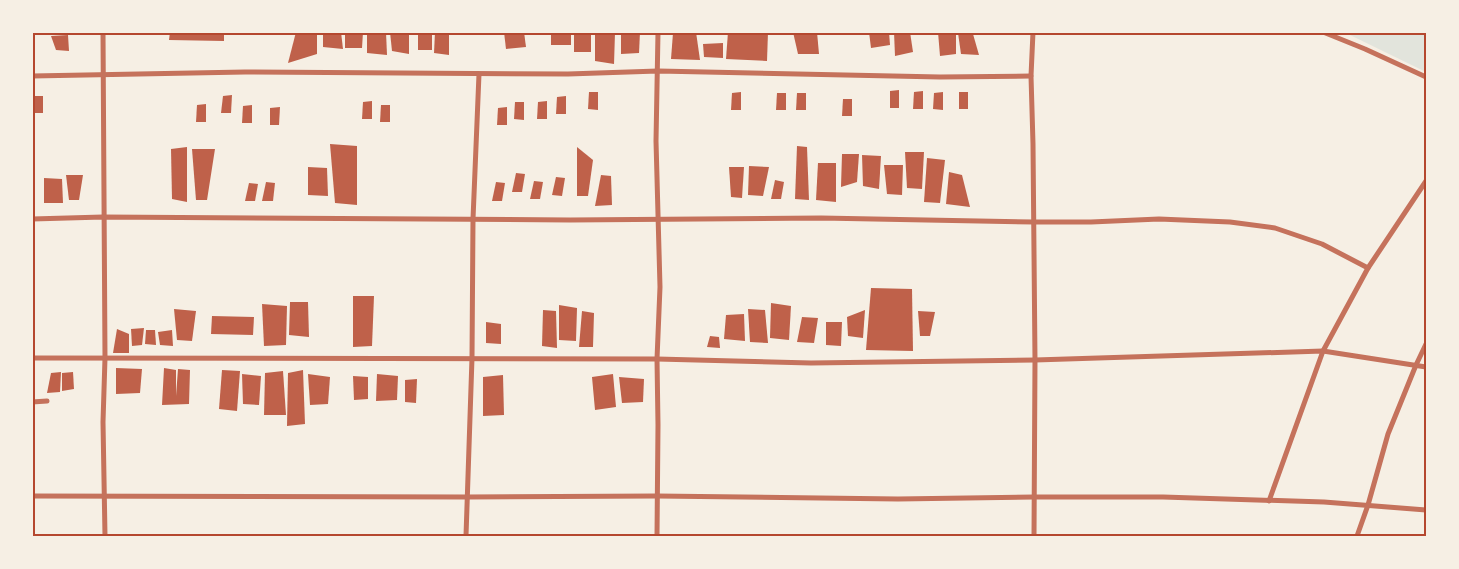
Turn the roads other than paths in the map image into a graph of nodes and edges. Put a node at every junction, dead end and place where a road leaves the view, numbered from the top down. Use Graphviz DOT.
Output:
graph roads {
  1 [pos="104,32"];
  2 [pos="658,32"];
  3 [pos="1033,32"];
  4 [pos="1323,32"];
  5 [pos="658,71"];
  6 [pos="104,74"];
  7 [pos="479,74"];
  8 [pos="32,76"];
  9 [pos="1031,76"];
  10 [pos="1426,77"];
  11 [pos="1426,181"];
  12 [pos="103,217"];
  13 [pos="32,219"];
  14 [pos="473,219"];
  15 [pos="657,219"];
  16 [pos="1034,222"];
  17 [pos="1368,268"];
  18 [pos="1426,344"];
  19 [pos="1323,351"];
  20 [pos="32,358"];
  21 [pos="104,358"];
  22 [pos="472,358"];
  23 [pos="657,358"];
  24 [pos="1035,360"];
  25 [pos="1416,365"];
  26 [pos="1426,367"];
  27 [pos="47,401"];
  28 [pos="32,402"];
  29 [pos="32,496"];
  30 [pos="104,496"];
  31 [pos="657,496"];
  32 [pos="467,497"];
  33 [pos="1034,497"];
  34 [pos="1269,501"];
  35 [pos="1368,505"];
  36 [pos="1426,510"];
  37 [pos="105,536"];
  38 [pos="466,536"];
  39 [pos="657,536"];
  40 [pos="1034,536"];
  41 [pos="1357,536"];
  1 -- 6 [label="street"];
  2 -- 5 [label="street"];
  3 -- 9 [label="street"];
  4 -- 10 [label="street"];
  5 -- 7 [label="street"];
  5 -- 9 [label="street"];
  5 -- 15 [label="street"];
  6 -- 7 [label="street"];
  6 -- 8 [label="street"];
  6 -- 12 [label="street"];
  7 -- 14 [label="street"];
  9 -- 16 [label="street"];
  11 -- 17 [label="street"];
  12 -- 13 [label="street"];
  12 -- 14 [label="street"];
  12 -- 21 [label="street"];
  14 -- 15 [label="street"];
  14 -- 22 [label="street"];
  15 -- 16 [label="street"];
  15 -- 23 [label="street"];
  16 -- 17 [label="street"];
  16 -- 24 [label="street"];
  17 -- 19 [label="street"];
  18 -- 25 [label="street"];
  19 -- 24 [label="street"];
  19 -- 25 [label="street"];
  19 -- 34 [label="street"];
  20 -- 21 [label="street"];
  21 -- 22 [label="street"];
  21 -- 30 [label="street"];
  22 -- 23 [label="street"];
  22 -- 32 [label="street"];
  23 -- 24 [label="street"];
  23 -- 31 [label="street"];
  24 -- 33 [label="street"];
  25 -- 26 [label="street"];
  25 -- 35 [label="street"];
  27 -- 28 [label="street"];
  29 -- 30 [label="street"];
  30 -- 32 [label="street"];
  30 -- 37 [label="street"];
  31 -- 32 [label="street"];
  31 -- 33 [label="street"];
  31 -- 39 [label="street"];
  32 -- 38 [label="street"];
  33 -- 34 [label="street"];
  33 -- 40 [label="street"];
  34 -- 35 [label="street"];
  35 -- 36 [label="street"];
  35 -- 41 [label="street"];
}
